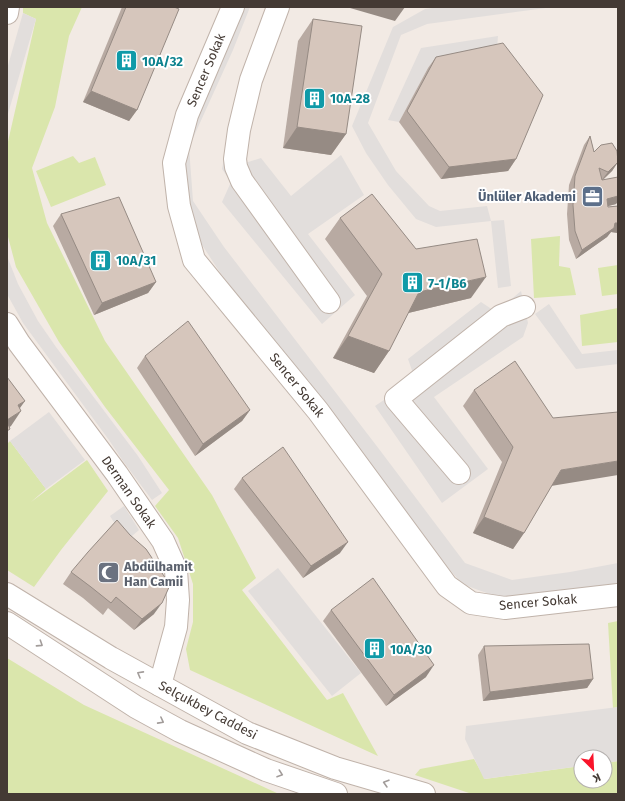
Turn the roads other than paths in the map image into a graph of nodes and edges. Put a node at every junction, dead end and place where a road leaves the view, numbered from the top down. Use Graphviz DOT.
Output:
graph roads {
  1 [pos="8,7"];
  2 [pos="233,7"];
  3 [pos="278,7"];
  4 [pos="7,13"];
  5 [pos="329,302"];
  6 [pos="524,307"];
  7 [pos="7,324"];
  8 [pos="459,473"];
  9 [pos="7,594"];
  10 [pos="618,595"];
  11 [pos="7,623"];
  12 [pos="160,685"];
  13 [pos="336,794"];
  14 [pos="424,794"];
  1 -- 4 [label="street"];
  2 -- 10 [label="street, Sencer Sokak"];
  3 -- 5 [label="street"];
  6 -- 8 [label="street"];
  7 -- 12 [label="street, Derman Sokak"];
  12 -- 9 [label="street, Selçukbey Caddesi, one-way"];
  11 -- 13 [label="street, Selçukbey Caddesi, one-way"];
  14 -- 12 [label="street, Selçukbey Caddesi, one-way"];
}
